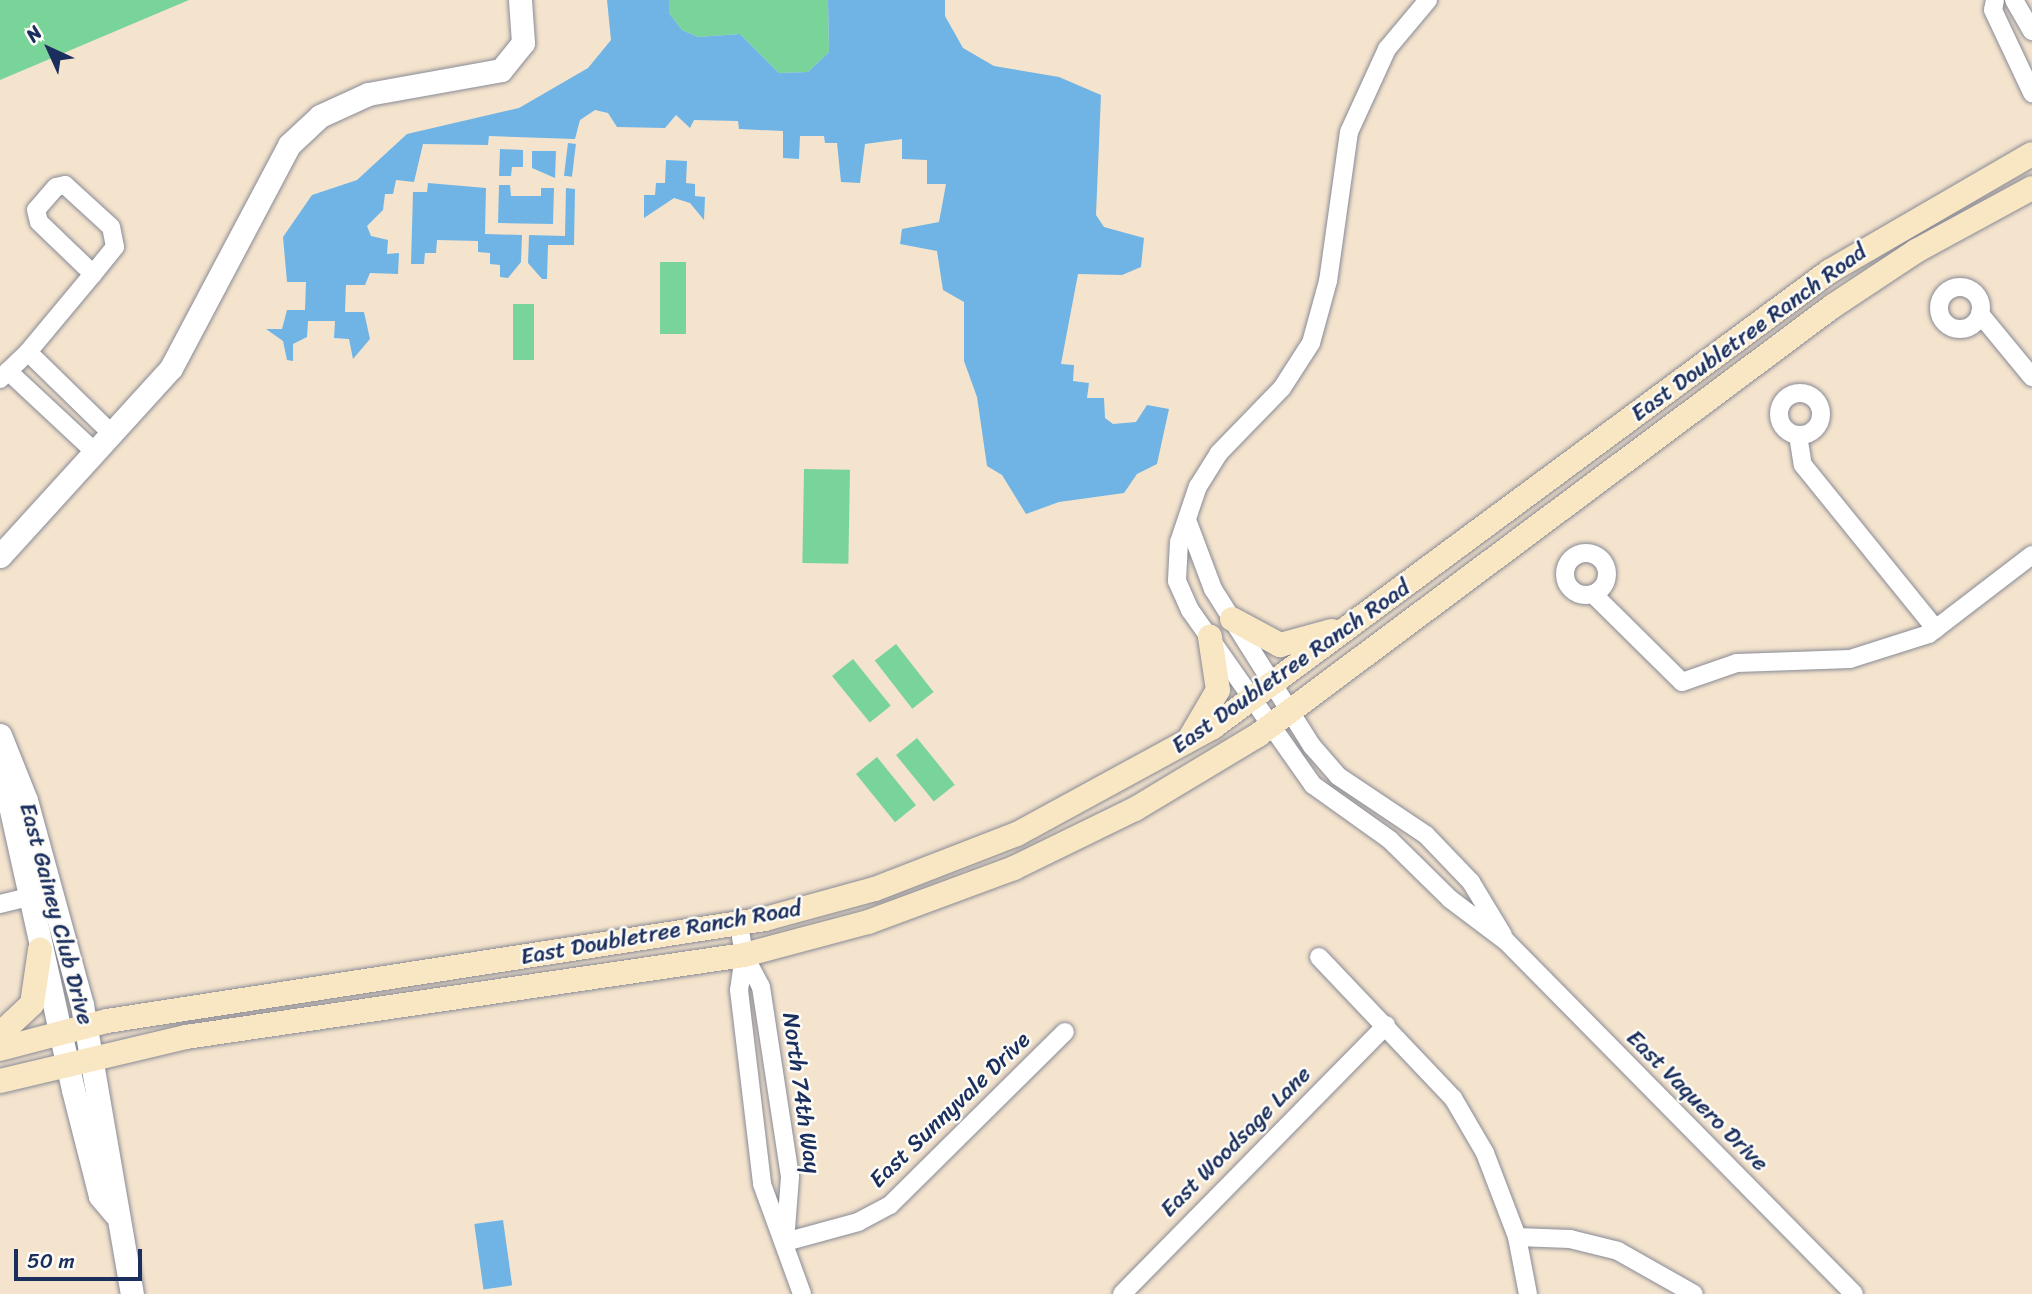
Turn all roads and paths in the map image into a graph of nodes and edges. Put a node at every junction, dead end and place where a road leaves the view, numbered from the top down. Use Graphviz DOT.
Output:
graph roads {
  1 [pos="520,0"];
  2 [pos="1428,0"];
  3 [pos="1994,0"];
  4 [pos="2014,0"];
  5 [pos="2032,32"];
  6 [pos="2032,93"];
  7 [pos="2032,154"];
  8 [pos="2032,188"];
  9 [pos="93,274"];
  10 [pos="1980,314"];
  11 [pos="28,352"];
  12 [pos="4,375"];
  13 [pos="2032,377"];
  14 [pos="113,435"];
  15 [pos="1798,435"];
  16 [pos="95,452"];
  17 [pos="1187,520"];
  18 [pos="2032,555"];
  19 [pos="0,556"];
  20 [pos="1593,594"];
  21 [pos="1232,619"];
  22 [pos="1359,621"];
  23 [pos="1936,629"];
  24 [pos="1210,637"];
  25 [pos="1275,684"];
  26 [pos="1254,699"];
  27 [pos="1281,719"];
  28 [pos="0,735"];
  29 [pos="1181,747"];
  30 [pos="0,758"];
  31 [pos="1360,789"];
  32 [pos="1346,810"];
  33 [pos="1409,818"];
  34 [pos="1390,840"];
  35 [pos="52,891"];
  36 [pos="27,897"];
  37 [pos="0,904"];
  38 [pos="739,924"];
  39 [pos="1507,942"];
  40 [pos="40,950"];
  41 [pos="744,955"];
  42 [pos="1319,957"];
  43 [pos="87,1025"];
  44 [pos="1386,1025"];
  45 [pos="60,1032"];
  46 [pos="1065,1032"];
  47 [pos="0,1034"];
  48 [pos="0,1049"];
  49 [pos="93,1056"];
  50 [pos="66,1062"];
  51 [pos="0,1081"];
  52 [pos="787,1158"];
  53 [pos="759,1160"];
  54 [pos="115,1214"];
  55 [pos="1517,1237"];
  56 [pos="785,1242"];
  57 [pos="132,1294"];
  58 [pos="802,1294"];
  59 [pos="1122,1294"];
  60 [pos="1528,1294"];
  61 [pos="1694,1294"];
  62 [pos="1854,1294"];
  1 -- 14 [label="street"];
  2 -- 17 [label="street"];
  3 -- 6 [label="street"];
  4 -- 5 [label="street"];
  7 -- 22 [label="main road, East Doubletree Ranch Road"];
  8 -- 27 [label="main road, East Doubletree Ranch Road"];
  9 -- 9 [label="street"];
  9 -- 11 [label="street"];
  10 -- 13 [label="street"];
  11 -- 12 [label="street"];
  11 -- 14 [label="street"];
  12 -- 16 [label="street"];
  14 -- 16 [label="street"];
  15 -- 23 [label="street"];
  16 -- 19 [label="street"];
  17 -- 21 [label="street"];
  17 -- 24 [label="street"];
  18 -- 23 [label="street"];
  20 -- 23 [label="street"];
  21 -- 22 [label="main road"];
  21 -- 25 [label="street"];
  22 -- 25 [label="main road, East Doubletree Ranch Road"];
  24 -- 26 [label="street"];
  24 -- 29 [label="main road"];
  25 -- 26 [label="main road, East Doubletree Ranch Road"];
  25 -- 27 [label="street"];
  26 -- 27 [label="street"];
  26 -- 29 [label="main road, East Doubletree Ranch Road"];
  27 -- 31 [label="street, East Vaquero Drive"];
  27 -- 32 [label="street, East Vaquero Drive"];
  27 -- 41 [label="main road, East Doubletree Ranch Road"];
  28 -- 35 [label="street, East Gainey Club Drive"];
  29 -- 38 [label="main road, East Doubletree Ranch Road"];
  30 -- 36 [label="street, East Gainey Club Drive"];
  31 -- 32 [label="street"];
  31 -- 33 [label="street, East Vaquero Drive"];
  32 -- 34 [label="street, East Vaquero Drive"];
  33 -- 34 [label="street"];
  33 -- 39 [label="street, East Vaquero Drive"];
  34 -- 39 [label="street, East Vaquero Drive"];
  35 -- 36 [label="street"];
  35 -- 43 [label="street, East Gainey Club Drive"];
  36 -- 37 [label="street"];
  36 -- 40 [label="street, East Gainey Club Drive"];
  38 -- 41 [label="street, North 74th Way"];
  38 -- 43 [label="main road, East Doubletree Ranch Road"];
  39 -- 62 [label="street, East Vaquero Drive"];
  40 -- 45 [label="street, East Gainey Club Drive"];
  40 -- 47 [label="main road"];
  41 -- 49 [label="main road, East Doubletree Ranch Road"];
  41 -- 52 [label="street, North 74th Way"];
  41 -- 53 [label="street, North 74th Way"];
  42 -- 44 [label="street"];
  43 -- 45 [label="main road, East Doubletree Ranch Road"];
  43 -- 49 [label="street, East Gainey Club Drive"];
  44 -- 55 [label="street"];
  44 -- 59 [label="street, East Woodsage Lane"];
  45 -- 48 [label="main road, East Doubletree Ranch Road"];
  45 -- 50 [label="street, East Gainey Club Drive"];
  46 -- 56 [label="street, East Sunnyvale Drive"];
  49 -- 50 [label="main road, East Doubletree Ranch Road"];
  49 -- 54 [label="street, East Gainey Club Drive"];
  50 -- 51 [label="main road, East Doubletree Ranch Road"];
  50 -- 54 [label="street, East Gainey Club Drive"];
  52 -- 53 [label="street"];
  52 -- 56 [label="street, North 74th Way"];
  53 -- 56 [label="street, North 74th Way"];
  54 -- 57 [label="street"];
  55 -- 60 [label="street"];
  55 -- 61 [label="street"];
  56 -- 58 [label="street, North 74th Way"];
}
